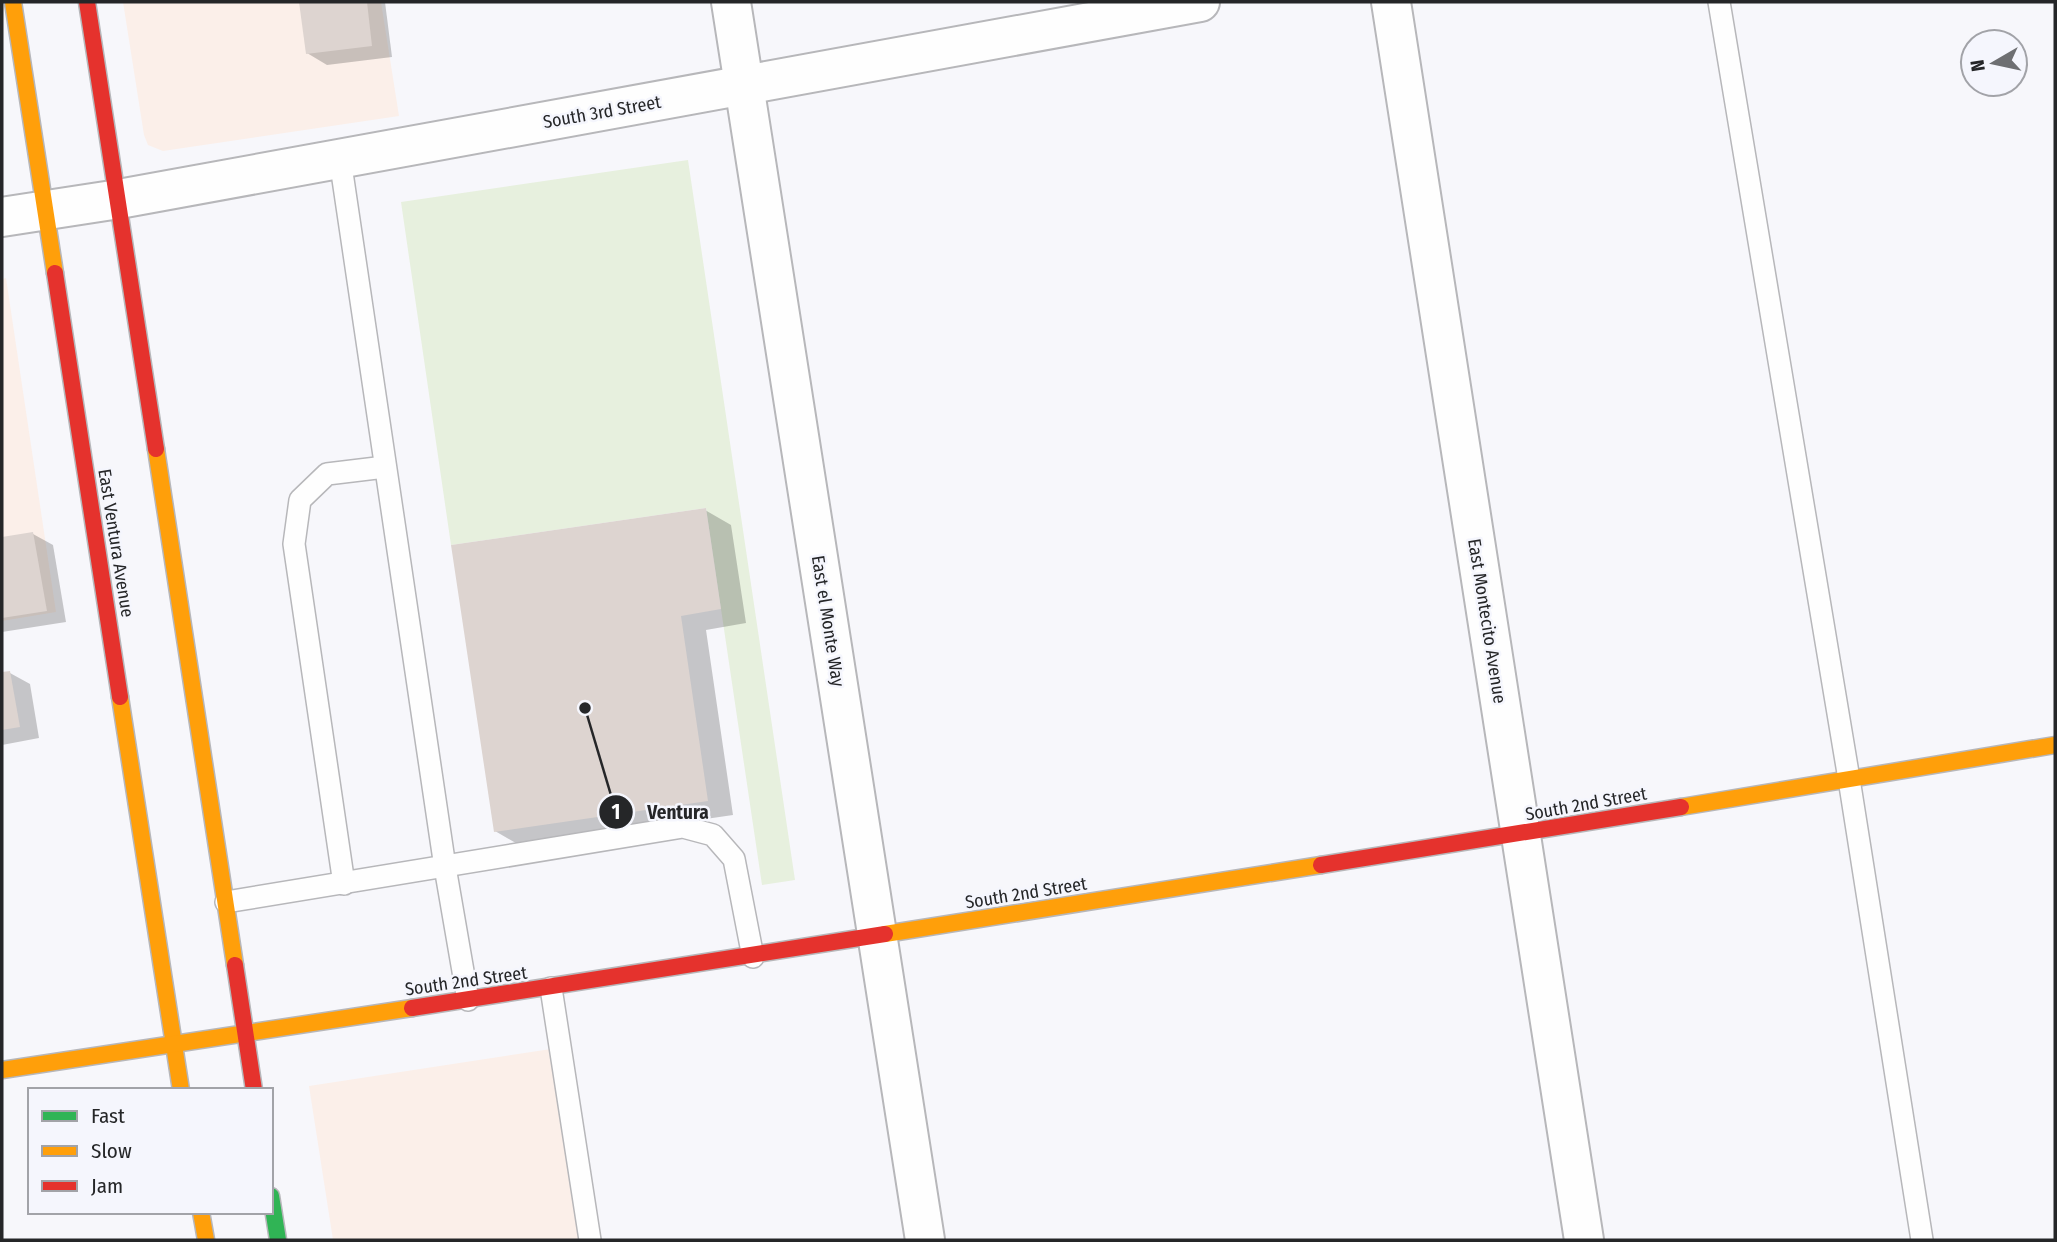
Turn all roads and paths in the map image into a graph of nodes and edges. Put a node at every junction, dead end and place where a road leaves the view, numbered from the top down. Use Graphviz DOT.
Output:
graph roads {
  1 [pos="13,2"];
  2 [pos="87,2"];
  3 [pos="731,2"];
  4 [pos="1200,2"];
  5 [pos="1391,2"];
  6 [pos="1719,2"];
  7 [pos="744,86"];
  8 [pos="340,159"];
  9 [pos="119,199"];
  10 [pos="46,210"];
  11 [pos="2,217"];
  12 [pos="385,467"];
  13 [pos="2055,745"];
  14 [pos="1849,779"];
  15 [pos="1521,834"];
  16 [pos="445,867"];
  17 [pos="344,884"];
  18 [pos="226,902"];
  19 [pos="877,936"];
  20 [pos="753,957"];
  21 [pos="551,988"];
  22 [pos="468,1000"];
  23 [pos="245,1033"];
  24 [pos="173,1044"];
  25 [pos="2,1070"];
  26 [pos="181,1088"];
  27 [pos="254,1088"];
  28 [pos="273,1209"];
  29 [pos="201,1214"];
  30 [pos="206,1240"];
  31 [pos="278,1240"];
  32 [pos="590,1240"];
  33 [pos="925,1240"];
  34 [pos="1584,1240"];
  35 [pos="1922,1240"];
  1 -- 10 [label="main road, East Ventura Avenue"];
  2 -- 9 [label="main road"];
  3 -- 7 [label="street, East el Monte Way"];
  4 -- 7 [label="street, South 3rd Street"];
  5 -- 15 [label="street, East Montecito Avenue"];
  6 -- 14 [label="lane"];
  7 -- 8 [label="street, South 3rd Street"];
  7 -- 19 [label="street, East el Monte Way"];
  8 -- 9 [label="street, South 3rd Street"];
  8 -- 12 [label="lane"];
  9 -- 10 [label="street, South 3rd Street"];
  9 -- 18 [label="main road"];
  10 -- 11 [label="street, South 3rd Street"];
  10 -- 24 [label="main road, East Ventura Avenue"];
  12 -- 16 [label="lane"];
  12 -- 17 [label="lane"];
  13 -- 14 [label="main road, South 2nd Street"];
  14 -- 15 [label="main road, South 2nd Street"];
  14 -- 35 [label="lane"];
  15 -- 19 [label="main road, South 2nd Street"];
  15 -- 34 [label="street, East Montecito Avenue"];
  16 -- 17 [label="lane"];
  16 -- 20 [label="lane"];
  16 -- 22 [label="lane"];
  17 -- 18 [label="lane"];
  18 -- 23 [label="main road"];
  19 -- 20 [label="main road, South 2nd Street"];
  19 -- 33 [label="street, East el Monte Way"];
  20 -- 21 [label="main road, South 2nd Street"];
  21 -- 22 [label="main road, South 2nd Street"];
  21 -- 32 [label="lane"];
  22 -- 23 [label="main road, South 2nd Street"];
  23 -- 24 [label="main road, South 2nd Street"];
  23 -- 27 [label="main road"];
  24 -- 25 [label="main road, South 2nd Street"];
  24 -- 26 [label="main road, East Ventura Avenue"];
  28 -- 31 [label="main road"];
  29 -- 30 [label="main road"];
}
